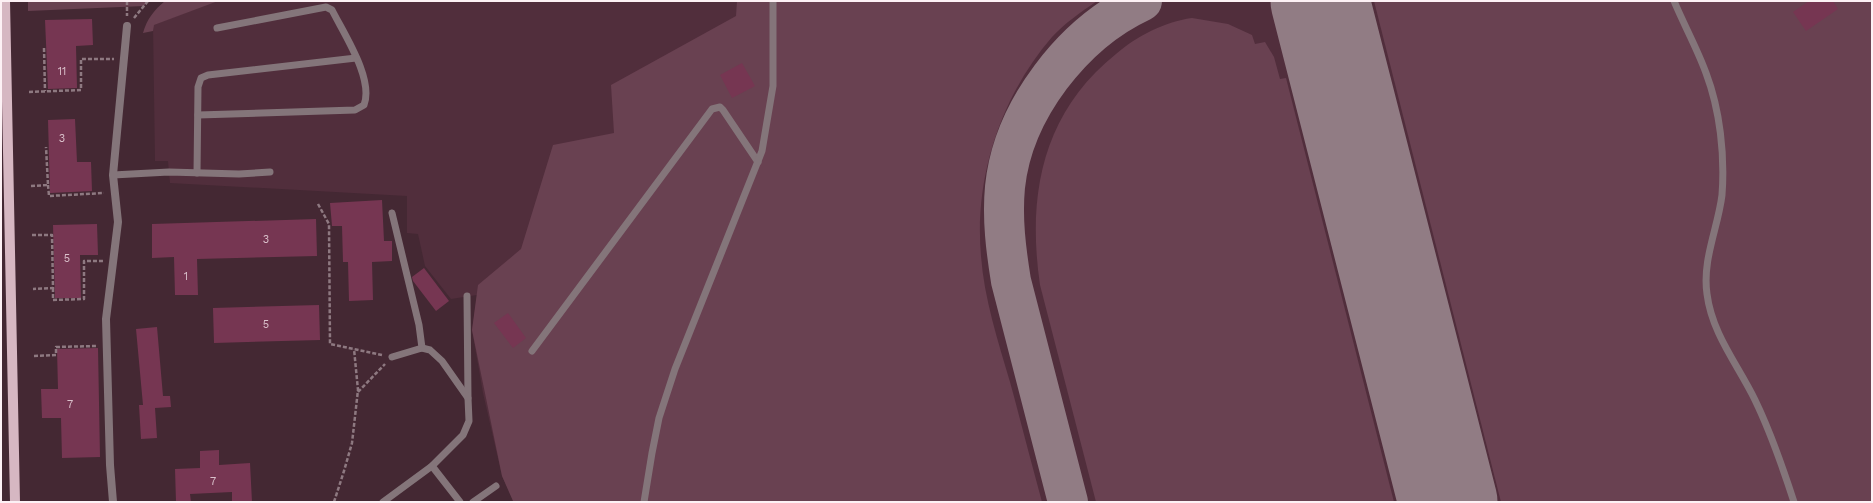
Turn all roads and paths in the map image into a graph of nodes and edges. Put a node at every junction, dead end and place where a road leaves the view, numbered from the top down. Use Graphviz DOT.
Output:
graph roads {
  1 [pos="5,1"];
  2 [pos="148,1"];
  3 [pos="773,1"];
  4 [pos="1674,1"];
  5 [pos="127,26"];
  6 [pos="217,28"];
  7 [pos="44,48"];
  8 [pos="356,58"];
  9 [pos="124,59"];
  10 [pos="45,91"];
  11 [pos="29,92"];
  12 [pos="198,115"];
  13 [pos="46,147"];
  14 [pos="758,162"];
  15 [pos="270,172"];
  16 [pos="197,173"];
  17 [pos="113,175"];
  18 [pos="48,185"];
  19 [pos="31,186"];
  20 [pos="115,193"];
  21 [pos="318,204"];
  22 [pos="392,213"];
  23 [pos="32,235"];
  24 [pos="113,261"];
  25 [pos="33,288"];
  26 [pos="53,288"];
  27 [pos="467,296"];
  28 [pos="107,346"];
  29 [pos="422,348"];
  30 [pos="354,349"];
  31 [pos="532,351"];
  32 [pos="34,356"];
  33 [pos="392,357"];
  34 [pos="358,392"];
  35 [pos="468,398"];
  36 [pos="432,466"];
  37 [pos="496,486"];
  38 [pos="15,502"];
  39 [pos="113,502"];
  40 [pos="334,502"];
  41 [pos="383,502"];
  42 [pos="460,502"];
  43 [pos="474,502"];
  44 [pos="644,502"];
  45 [pos="1794,502"];
  1 -- 38 [label="main road"];
  2 -- 5 [label="path"];
  3 -- 14 [label="lane"];
  4 -- 45 [label="lane"];
  5 -- 9 [label="street"];
  6 -- 8 [label="lane"];
  7 -- 10 [label="path"];
  8 -- 12 [label="lane"];
  8 -- 12 [label="lane"];
  9 -- 10 [label="path"];
  9 -- 17 [label="street"];
  10 -- 11 [label="path"];
  12 -- 16 [label="lane"];
  13 -- 18 [label="path"];
  14 -- 31 [label="lane"];
  14 -- 44 [label="lane"];
  15 -- 16 [label="lane"];
  16 -- 17 [label="lane"];
  17 -- 20 [label="street"];
  18 -- 19 [label="path"];
  18 -- 20 [label="path"];
  20 -- 24 [label="street"];
  21 -- 30 [label="path"];
  22 -- 29 [label="lane"];
  23 -- 26 [label="path"];
  24 -- 26 [label="path"];
  24 -- 28 [label="street"];
  25 -- 26 [label="path"];
  27 -- 35 [label="lane"];
  28 -- 32 [label="path"];
  28 -- 39 [label="street"];
  29 -- 33 [label="lane"];
  29 -- 35 [label="lane"];
  30 -- 33 [label="path"];
  30 -- 34 [label="path"];
  33 -- 34 [label="path"];
  34 -- 40 [label="path"];
  35 -- 36 [label="lane"];
  36 -- 41 [label="lane"];
  36 -- 42 [label="lane"];
  37 -- 43 [label="lane"];
}
